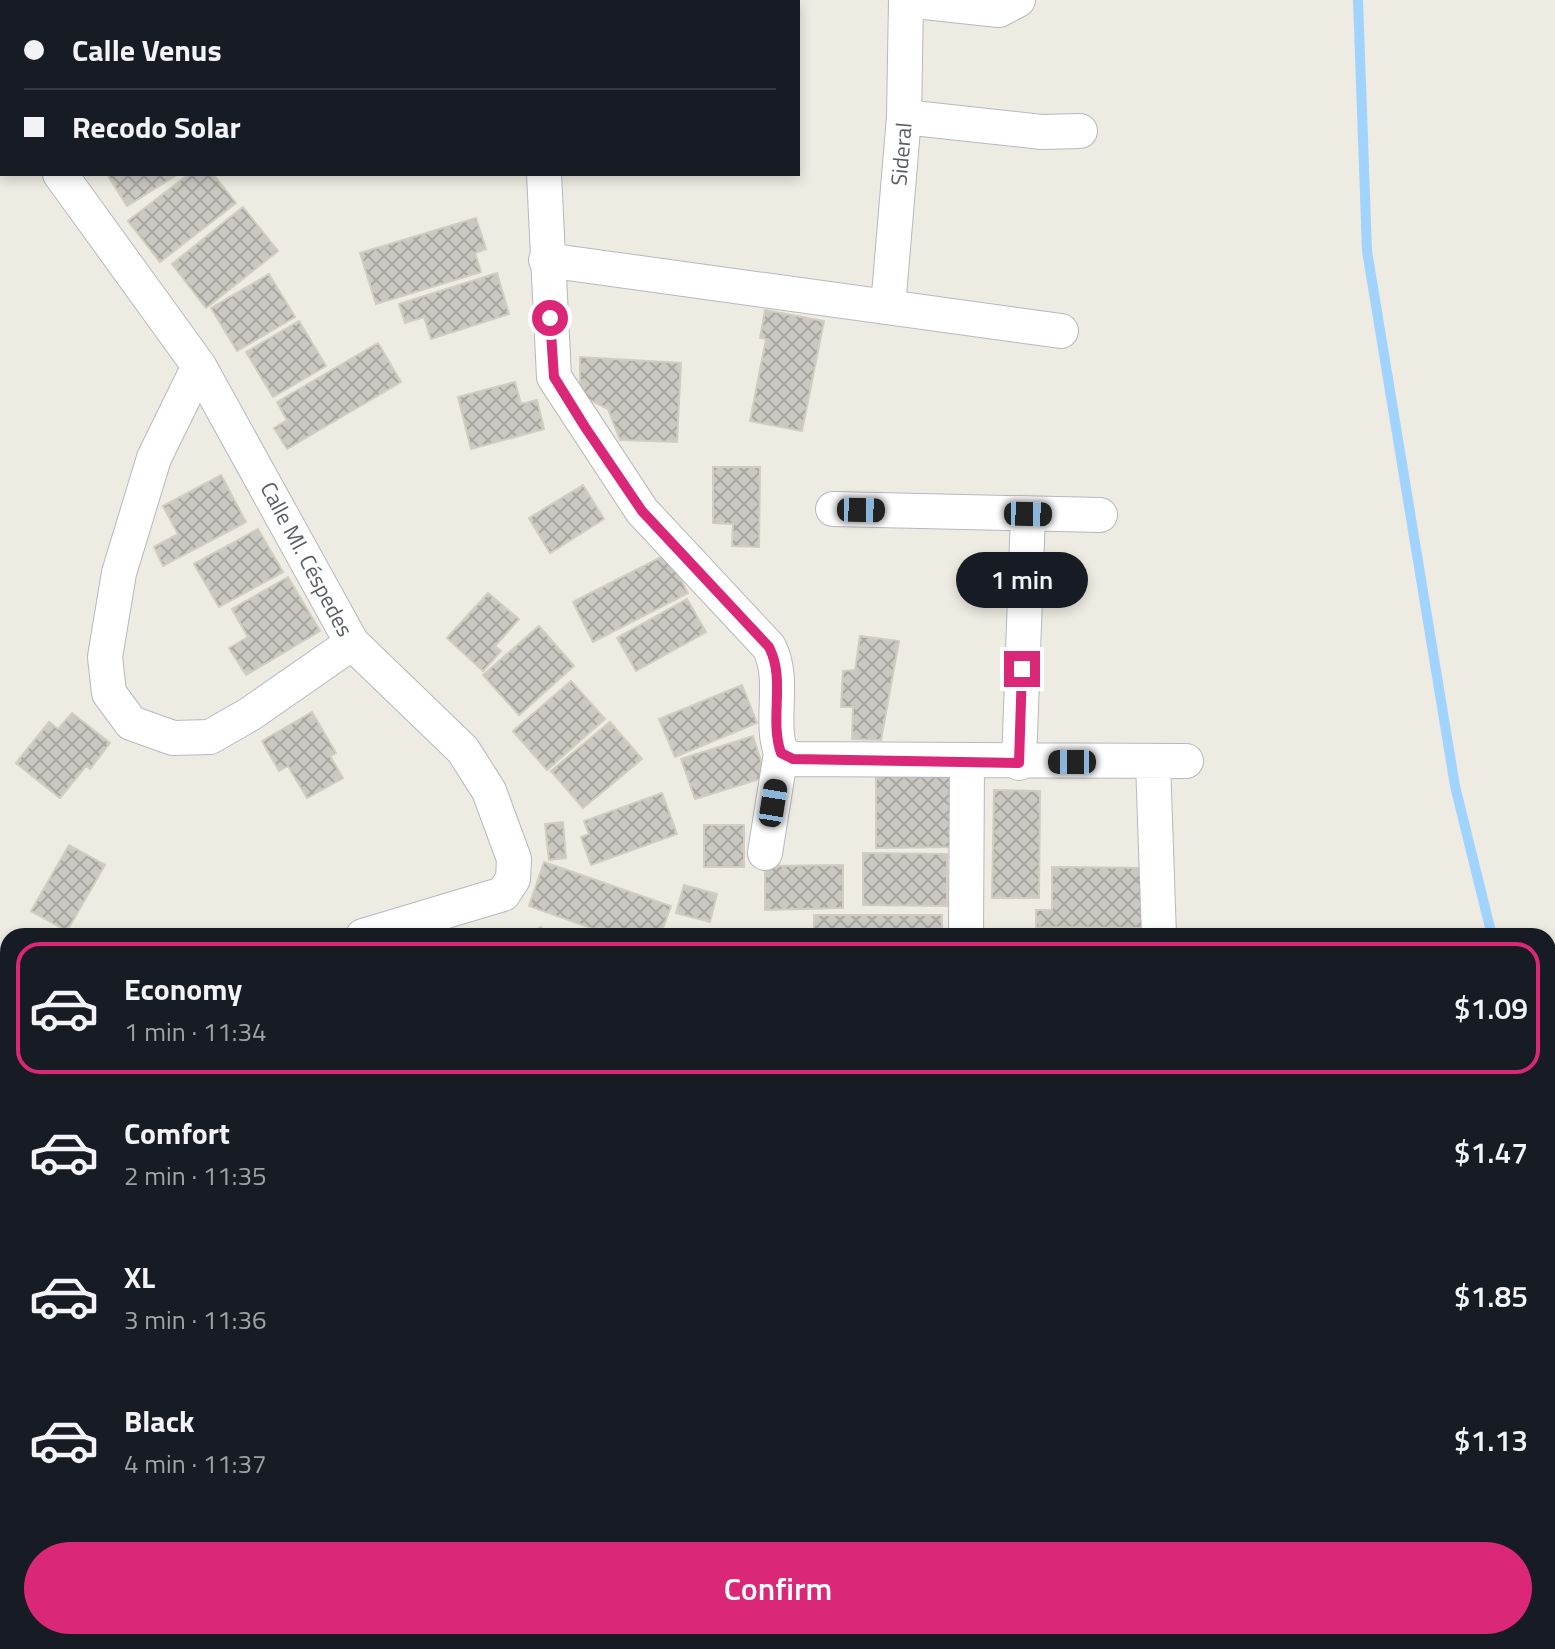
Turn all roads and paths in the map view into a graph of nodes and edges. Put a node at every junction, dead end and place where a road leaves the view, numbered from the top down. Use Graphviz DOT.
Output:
graph roads {
  1 [pos="906,0"];
  2 [pos="1018,0"];
  3 [pos="904,117"];
  4 [pos="1080,131"];
  5 [pos="61,176"];
  6 [pos="544,176"];
  7 [pos="546,260"];
  8 [pos="888,307"];
  9 [pos="1061,331"];
  10 [pos="199,366"];
  11 [pos="833,509"];
  12 [pos="1028,514"];
  13 [pos="1100,515"];
  14 [pos="352,643"];
  15 [pos="781,753"];
  16 [pos="967,761"];
  17 [pos="1019,763"];
  18 [pos="765,853"];
  19 [pos="390,928"];
  20 [pos="966,928"];
  21 [pos="1160,928"];
  1 -- 2 [label="street"];
  1 -- 3 [label="street, Sideral"];
  3 -- 4 [label="street"];
  3 -- 8 [label="street, Sideral"];
  5 -- 10 [label="street, Calle Ml. Céspedes"];
  6 -- 7 [label="street"];
  7 -- 8 [label="street"];
  7 -- 15 [label="street"];
  8 -- 9 [label="street"];
  10 -- 14 [label="street, Calle Ml. Céspedes"];
  10 -- 14 [label="street"];
  11 -- 12 [label="street"];
  12 -- 13 [label="street"];
  12 -- 17 [label="street"];
  14 -- 19 [label="street, Calle Ml. Céspedes"];
  15 -- 16 [label="street"];
  15 -- 18 [label="street"];
  16 -- 17 [label="street"];
  16 -- 20 [label="street"];
  17 -- 21 [label="street"];
}
